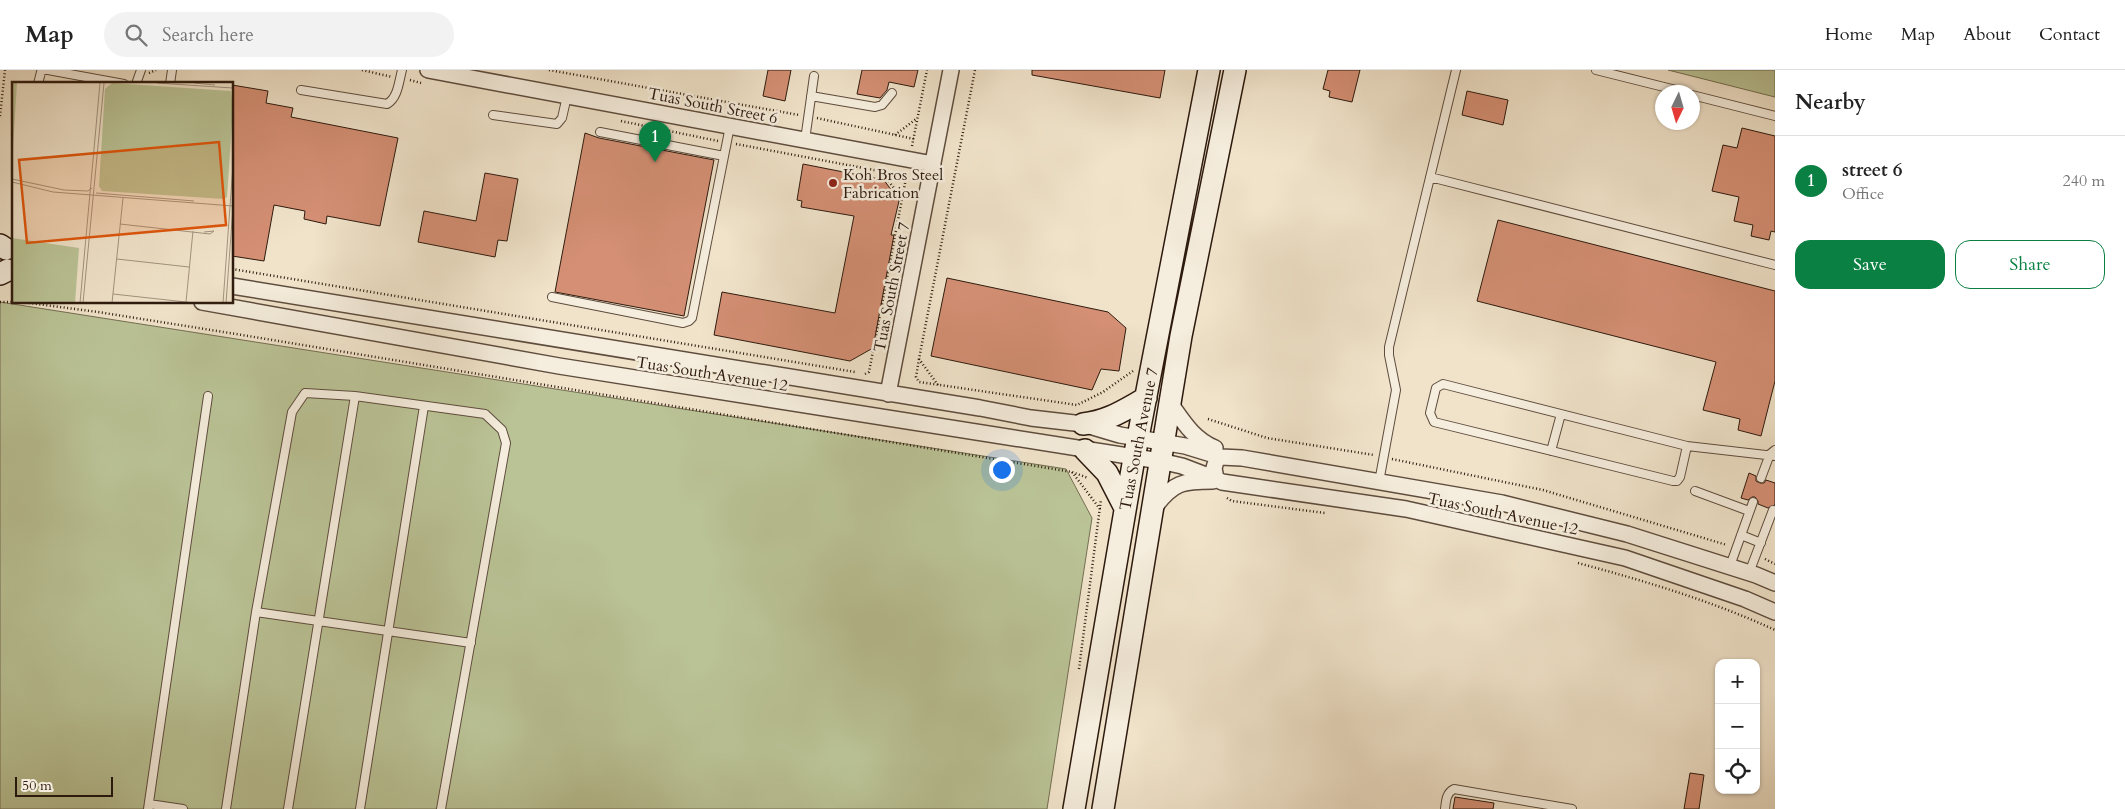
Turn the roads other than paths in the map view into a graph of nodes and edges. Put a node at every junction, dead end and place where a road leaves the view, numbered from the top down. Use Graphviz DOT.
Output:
graph roads {
  1 [pos="46,70"];
  2 [pos="141,70"];
  3 [pos="402,70"];
  4 [pos="431,70"];
  5 [pos="951,70"];
  6 [pos="1209,70"];
  7 [pos="1236,70"];
  8 [pos="1456,70"];
  9 [pos="1596,70"];
  10 [pos="814,76"];
  11 [pos="38,82"];
  12 [pos="113,82"];
  13 [pos="137,82"];
  14 [pos="1656,85"];
  15 [pos="301,90"];
  16 [pos="892,93"];
  17 [pos="567,96"];
  18 [pos="811,96"];
  19 [pos="1700,97"];
  20 [pos="493,115"];
  21 [pos="1775,116"];
  22 [pos="730,126"];
  23 [pos="600,132"];
  24 [pos="805,140"];
  25 [pos="724,156"];
  26 [pos="933,164"];
  27 [pos="1430,177"];
  28 [pos="1775,265"];
  29 [pos="234,286"];
  30 [pos="552,296"];
  31 [pos="213,304"];
  32 [pos="888,394"];
  33 [pos="208,396"];
  34 [pos="355,396"];
  35 [pos="1146,398"];
  36 [pos="1170,403"];
  37 [pos="424,406"];
  38 [pos="1561,414"];
  39 [pos="1083,424"];
  40 [pos="1687,446"];
  41 [pos="1136,448"];
  42 [pos="1085,450"];
  43 [pos="1551,451"];
  44 [pos="1162,452"];
  45 [pos="1773,453"];
  46 [pos="1221,457"];
  47 [pos="1242,458"];
  48 [pos="1761,478"];
  49 [pos="1379,482"];
  50 [pos="1220,484"];
  51 [pos="1695,491"];
  52 [pos="1753,502"];
  53 [pos="1126,508"];
  54 [pos="1152,510"];
  55 [pos="1773,510"];
  56 [pos="1749,511"];
  57 [pos="1741,535"];
  58 [pos="1761,543"];
  59 [pos="1730,566"];
  60 [pos="1749,573"];
  61 [pos="1775,583"];
  62 [pos="256,612"];
  63 [pos="1775,612"];
  64 [pos="319,621"];
  65 [pos="388,631"];
  66 [pos="471,643"];
  67 [pos="149,807"];
  68 [pos="183,809"];
  69 [pos="226,809"];
  70 [pos="288,809"];
  71 [pos="360,809"];
  72 [pos="441,809"];
  73 [pos="1074,809"];
  74 [pos="1103,809"];
  75 [pos="1445,809"];
  76 [pos="1572,809"];
  1 -- 11 [label="lane"];
  1 -- 12 [label="lane"];
  2 -- 13 [label="lane"];
  3 -- 15 [label="lane"];
  4 -- 17 [label="street, Tuas South Street 6"];
  5 -- 26 [label="street, Tuas South Street 7"];
  6 -- 35 [label="street, Tuas South Avenue 7"];
  7 -- 36 [label="street, Tuas South Avenue 7"];
  8 -- 27 [label="lane"];
  9 -- 14 [label="lane"];
  10 -- 18 [label="lane"];
  16 -- 18 [label="lane"];
  17 -- 20 [label="lane"];
  17 -- 22 [label="street, Tuas South Street 6"];
  18 -- 24 [label="lane"];
  19 -- 21 [label="lane"];
  22 -- 24 [label="street, Tuas South Street 6"];
  22 -- 25 [label="lane"];
  23 -- 25 [label="lane"];
  24 -- 26 [label="street, Tuas South Street 6"];
  25 -- 30 [label="lane"];
  26 -- 32 [label="street, Tuas South Street 7"];
  27 -- 28 [label="lane"];
  27 -- 49 [label="lane"];
  29 -- 32 [label="street, Tuas South Avenue 12"];
  31 -- 42 [label="street, Tuas South Avenue 12"];
  32 -- 39 [label="street, Tuas South Avenue 12"];
  33 -- 67 [label="lane"];
  34 -- 37 [label="lane"];
  34 -- 62 [label="lane"];
  34 -- 64 [label="lane"];
  35 -- 39 [label="street"];
  35 -- 41 [label="street, Tuas South Avenue 7"];
  36 -- 44 [label="street, Tuas South Avenue 7"];
  36 -- 47 [label="street"];
  37 -- 65 [label="lane"];
  37 -- 66 [label="lane"];
  38 -- 40 [label="lane"];
  38 -- 43 [label="lane"];
  38 -- 43 [label="lane"];
  39 -- 41 [label="street, Tuas South Avenue 12"];
  40 -- 43 [label="lane"];
  40 -- 45 [label="lane"];
  41 -- 42 [label="street, Tuas South Avenue 12"];
  41 -- 44 [label="street, Tuas South Avenue 12"];
  41 -- 53 [label="street, Tuas South Avenue 7"];
  42 -- 53 [label="street"];
  44 -- 46 [label="street, Tuas South Avenue 12"];
  44 -- 50 [label="street, Tuas South Avenue 12"];
  44 -- 54 [label="street, Tuas South Avenue 7"];
  45 -- 48 [label="lane"];
  46 -- 47 [label="street, Tuas South Avenue 12"];
  46 -- 50 [label="street"];
  47 -- 49 [label="street, Tuas South Avenue 12"];
  49 -- 59 [label="street, Tuas South Avenue 12"];
  50 -- 54 [label="street"];
  50 -- 63 [label="street, Tuas South Avenue 12"];
  51 -- 56 [label="lane"];
  52 -- 56 [label="lane"];
  53 -- 73 [label="street, Tuas South Avenue 7"];
  54 -- 74 [label="street, Tuas South Avenue 7"];
  55 -- 58 [label="lane"];
  56 -- 57 [label="lane"];
  57 -- 58 [label="lane"];
  57 -- 59 [label="lane"];
  58 -- 60 [label="lane"];
  59 -- 60 [label="street, Tuas South Avenue 12"];
  60 -- 61 [label="street, Tuas South Avenue 12"];
  62 -- 64 [label="lane"];
  62 -- 69 [label="lane"];
  64 -- 65 [label="lane"];
  64 -- 70 [label="lane"];
  65 -- 66 [label="lane"];
  65 -- 71 [label="lane"];
  66 -- 72 [label="lane"];
  67 -- 68 [label="lane"];
  75 -- 76 [label="lane"];
}
